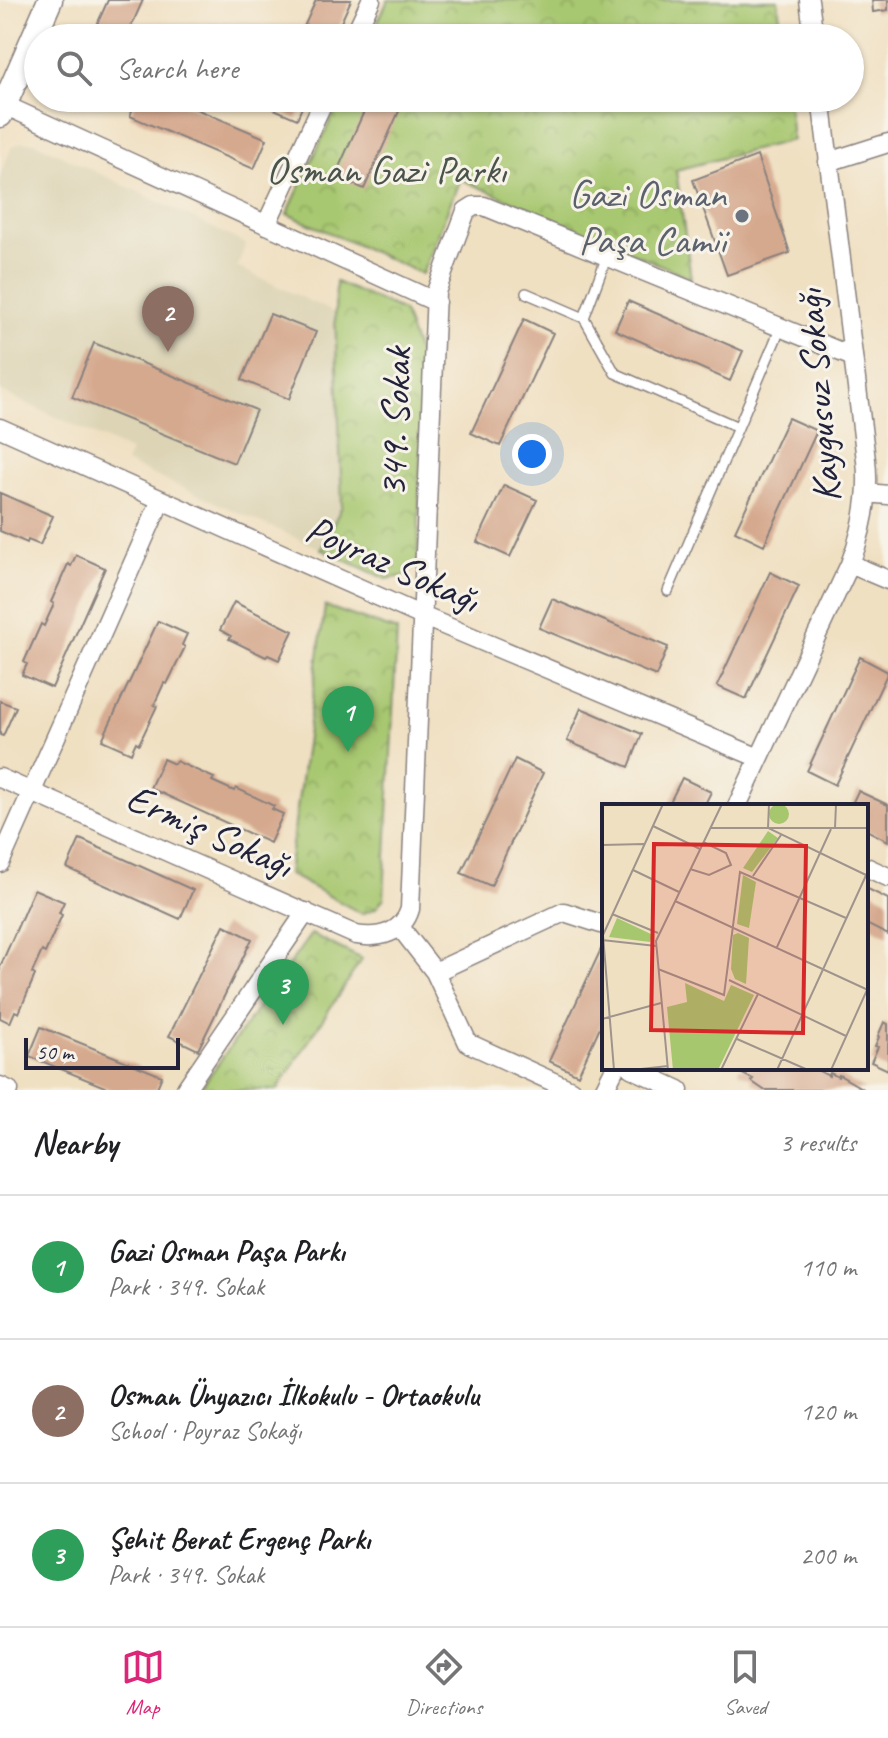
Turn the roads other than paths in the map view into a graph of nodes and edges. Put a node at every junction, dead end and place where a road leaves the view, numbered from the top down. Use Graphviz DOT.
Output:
graph roads {
  1 [pos="50,0"];
  2 [pos="371,0"];
  3 [pos="809,0"];
  4 [pos="39,24"];
  5 [pos="360,24"];
  6 [pos="812,24"];
  7 [pos="24,57"];
  8 [pos="1,108"];
  9 [pos="318,112"];
  10 [pos="823,112"];
  11 [pos="888,143"];
  12 [pos="828,162"];
  13 [pos="266,225"];
  14 [pos="607,256"];
  15 [pos="526,293"];
  16 [pos="436,302"];
  17 [pos="584,318"];
  18 [pos="781,327"];
  19 [pos="853,357"];
  20 [pos="738,427"];
  21 [pos="0,428"];
  22 [pos="867,493"];
  23 [pos="888,495"];
  24 [pos="161,500"];
  25 [pos="850,564"];
  26 [pos="888,580"];
  27 [pos="668,591"];
  28 [pos="422,616"];
  29 [pos="759,758"];
  30 [pos="0,778"];
  31 [pos="32,792"];
  32 [pos="738,804"];
  33 [pos="0,863"];
  34 [pos="868,868"];
  35 [pos="888,877"];
  36 [pos="306,912"];
  37 [pos="602,924"];
  38 [pos="396,929"];
  39 [pos="435,972"];
  40 [pos="614,1070"];
  41 [pos="635,1070"];
  42 [pos="0,1086"];
  43 [pos="9,1090"];
  44 [pos="185,1090"];
  45 [pos="571,1090"];
  46 [pos="604,1090"];
  47 [pos="679,1090"];
  1 -- 4 [label="street"];
  2 -- 5 [label="street"];
  3 -- 6 [label="street"];
  7 -- 8 [label="street"];
  8 -- 13 [label="street"];
  9 -- 13 [label="street"];
  10 -- 12 [label="street, Kaygusuz Sokağı"];
  11 -- 12 [label="street"];
  12 -- 19 [label="street, Kaygusuz Sokağı"];
  13 -- 16 [label="street"];
  14 -- 16 [label="street, 349. Sokak"];
  14 -- 17 [label="lane"];
  14 -- 18 [label="street"];
  15 -- 17 [label="lane"];
  16 -- 28 [label="street, 349. Sokak"];
  17 -- 20 [label="lane"];
  18 -- 19 [label="street"];
  18 -- 20 [label="lane"];
  19 -- 22 [label="street, Kaygusuz Sokağı"];
  20 -- 27 [label="lane"];
  21 -- 24 [label="street, Poyraz Sokağı"];
  22 -- 23 [label="street"];
  22 -- 25 [label="street, Kaygusuz Sokağı"];
  24 -- 28 [label="street, Poyraz Sokağı"];
  24 -- 31 [label="street"];
  25 -- 26 [label="street"];
  25 -- 29 [label="street, Kaygusuz Sokağı"];
  28 -- 29 [label="street, Poyraz Sokağı"];
  28 -- 38 [label="street, 349. Sokak"];
  29 -- 32 [label="street, Kaygusuz Sokağı"];
  30 -- 31 [label="street, Ermiş Sokağı"];
  31 -- 33 [label="street"];
  31 -- 36 [label="street, Ermiş Sokağı"];
  34 -- 35 [label="street"];
  36 -- 38 [label="street, Ermiş Sokağı"];
  36 -- 44 [label="street"];
  37 -- 39 [label="street"];
  38 -- 39 [label="street"];
  39 -- 45 [label="street"];
  40 -- 46 [label="street"];
  41 -- 47 [label="street"];
  42 -- 43 [label="street"];
}
